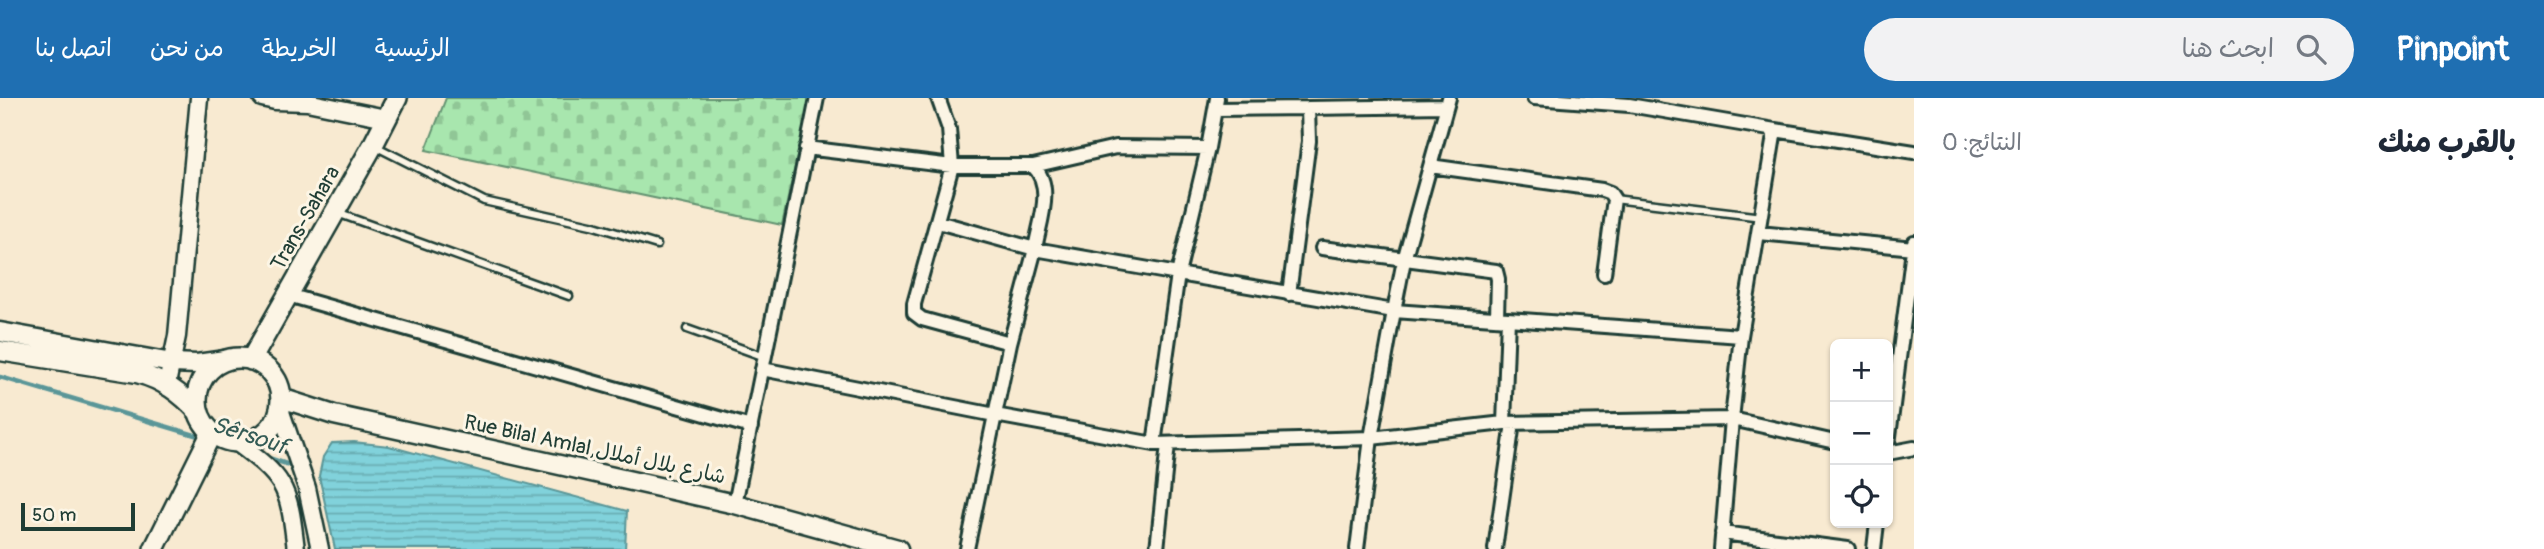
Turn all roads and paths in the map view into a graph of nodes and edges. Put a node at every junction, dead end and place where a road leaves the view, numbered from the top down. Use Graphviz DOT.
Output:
graph roads {
  1 [pos="199,98"];
  2 [pos="397,98"];
  3 [pos="817,98"];
  4 [pos="938,98"];
  5 [pos="1534,98"];
  6 [pos="271,99"];
  7 [pos="307,100"];
  8 [pos="1447,102"];
  9 [pos="1629,102"];
  10 [pos="1217,103"];
  11 [pos="1308,108"];
  12 [pos="386,118"];
  13 [pos="1775,131"];
  14 [pos="373,145"];
  15 [pos="806,148"];
  16 [pos="1208,148"];
  17 [pos="1914,152"];
  18 [pos="953,166"];
  19 [pos="1033,166"];
  20 [pos="1430,166"];
  21 [pos="1614,199"];
  22 [pos="335,212"];
  23 [pos="1762,216"];
  24 [pos="938,222"];
  25 [pos="1759,233"];
  26 [pos="657,245"];
  27 [pos="1914,246"];
  28 [pos="1322,248"];
  29 [pos="1035,249"];
  30 [pos="1404,260"];
  31 [pos="1178,274"];
  32 [pos="1604,274"];
  33 [pos="1289,294"];
  34 [pos="288,295"];
  35 [pos="569,296"];
  36 [pos="1394,311"];
  37 [pos="1503,318"];
  38 [pos="687,329"];
  39 [pos="0,332"];
  40 [pos="1741,336"];
  41 [pos="1010,343"];
  42 [pos="0,351"];
  43 [pos="225,360"];
  44 [pos="251,360"];
  45 [pos="172,363"];
  46 [pos="763,363"];
  47 [pos="167,384"];
  48 [pos="281,404"];
  49 [pos="1893,406"];
  50 [pos="199,413"];
  51 [pos="995,415"];
  52 [pos="1732,419"];
  53 [pos="1509,423"];
  54 [pos="751,427"];
  55 [pos="212,432"];
  56 [pos="1371,438"];
  57 [pos="1830,441"];
  58 [pos="236,442"];
  59 [pos="1161,444"];
  60 [pos="1914,448"];
  61 [pos="1893,452"];
  62 [pos="735,504"];
  63 [pos="1876,528"];
  64 [pos="1722,533"];
  65 [pos="1821,547"];
  66 [pos="154,549"];
  67 [pos="296,549"];
  68 [pos="320,549"];
  69 [pos="898,549"];
  70 [pos="967,549"];
  71 [pos="1157,549"];
  72 [pos="1357,549"];
  73 [pos="1494,549"];
  74 [pos="1721,549"];
  75 [pos="1849,549"];
  76 [pos="1874,549"];
  1 -- 45 [label="street"];
  2 -- 12 [label="main road, Trans-Sahara"];
  3 -- 15 [label="street"];
  4 -- 18 [label="street"];
  5 -- 9 [label="street"];
  6 -- 7 [label="street"];
  7 -- 12 [label="street"];
  8 -- 11 [label="street"];
  8 -- 20 [label="street"];
  9 -- 13 [label="street"];
  10 -- 11 [label="street"];
  10 -- 16 [label="street"];
  11 -- 33 [label="street"];
  12 -- 14 [label="main road, Trans-Sahara"];
  13 -- 17 [label="street"];
  13 -- 23 [label="street"];
  14 -- 22 [label="main road, Trans-Sahara"];
  14 -- 26 [label="lane"];
  15 -- 18 [label="street"];
  15 -- 46 [label="street"];
  16 -- 19 [label="street"];
  16 -- 31 [label="street"];
  18 -- 19 [label="street"];
  18 -- 24 [label="street"];
  19 -- 29 [label="street"];
  20 -- 21 [label="street"];
  20 -- 30 [label="street"];
  21 -- 23 [label="lane"];
  21 -- 32 [label="street"];
  22 -- 34 [label="main road, Trans-Sahara"];
  22 -- 35 [label="lane"];
  23 -- 25 [label="street"];
  24 -- 29 [label="street"];
  24 -- 41 [label="street"];
  25 -- 27 [label="street"];
  25 -- 40 [label="street"];
  27 -- 49 [label="street"];
  28 -- 30 [label="street"];
  29 -- 31 [label="street"];
  29 -- 41 [label="street"];
  30 -- 36 [label="street"];
  30 -- 37 [label="street"];
  31 -- 33 [label="street"];
  31 -- 59 [label="street"];
  33 -- 36 [label="street"];
  34 -- 44 [label="main road, Trans-Sahara"];
  34 -- 54 [label="street"];
  36 -- 37 [label="street"];
  36 -- 56 [label="street"];
  37 -- 40 [label="street"];
  37 -- 53 [label="street"];
  38 -- 46 [label="lane"];
  39 -- 45 [label="main road"];
  40 -- 52 [label="street"];
  41 -- 51 [label="street"];
  42 -- 47 [label="main road"];
  43 -- 44 [label="main road"];
  43 -- 45 [label="main road"];
  43 -- 50 [label="main road"];
  44 -- 48 [label="main road"];
  45 -- 47 [label="street"];
  46 -- 51 [label="street"];
  46 -- 54 [label="street"];
  47 -- 50 [label="main road"];
  48 -- 58 [label="main road"];
  48 -- 62 [label="main road, Rue Bilal Amlal,شارع بلال أملال"];
  48 -- 68 [label="street"];
  50 -- 55 [label="main road"];
  51 -- 59 [label="street"];
  51 -- 70 [label="street"];
  52 -- 53 [label="street"];
  52 -- 57 [label="street"];
  52 -- 64 [label="street"];
  53 -- 56 [label="street"];
  53 -- 73 [label="street"];
  54 -- 62 [label="street"];
  55 -- 58 [label="main road"];
  55 -- 66 [label="main road"];
  56 -- 59 [label="street"];
  56 -- 72 [label="street"];
  58 -- 67 [label="street"];
  59 -- 71 [label="street"];
  60 -- 61 [label="street"];
  62 -- 69 [label="main road, Rue Bilal Amlal,شارع بلال أملال"];
  63 -- 76 [label="street"];
  64 -- 65 [label="street"];
  64 -- 74 [label="street"];
  65 -- 75 [label="street"];
}
